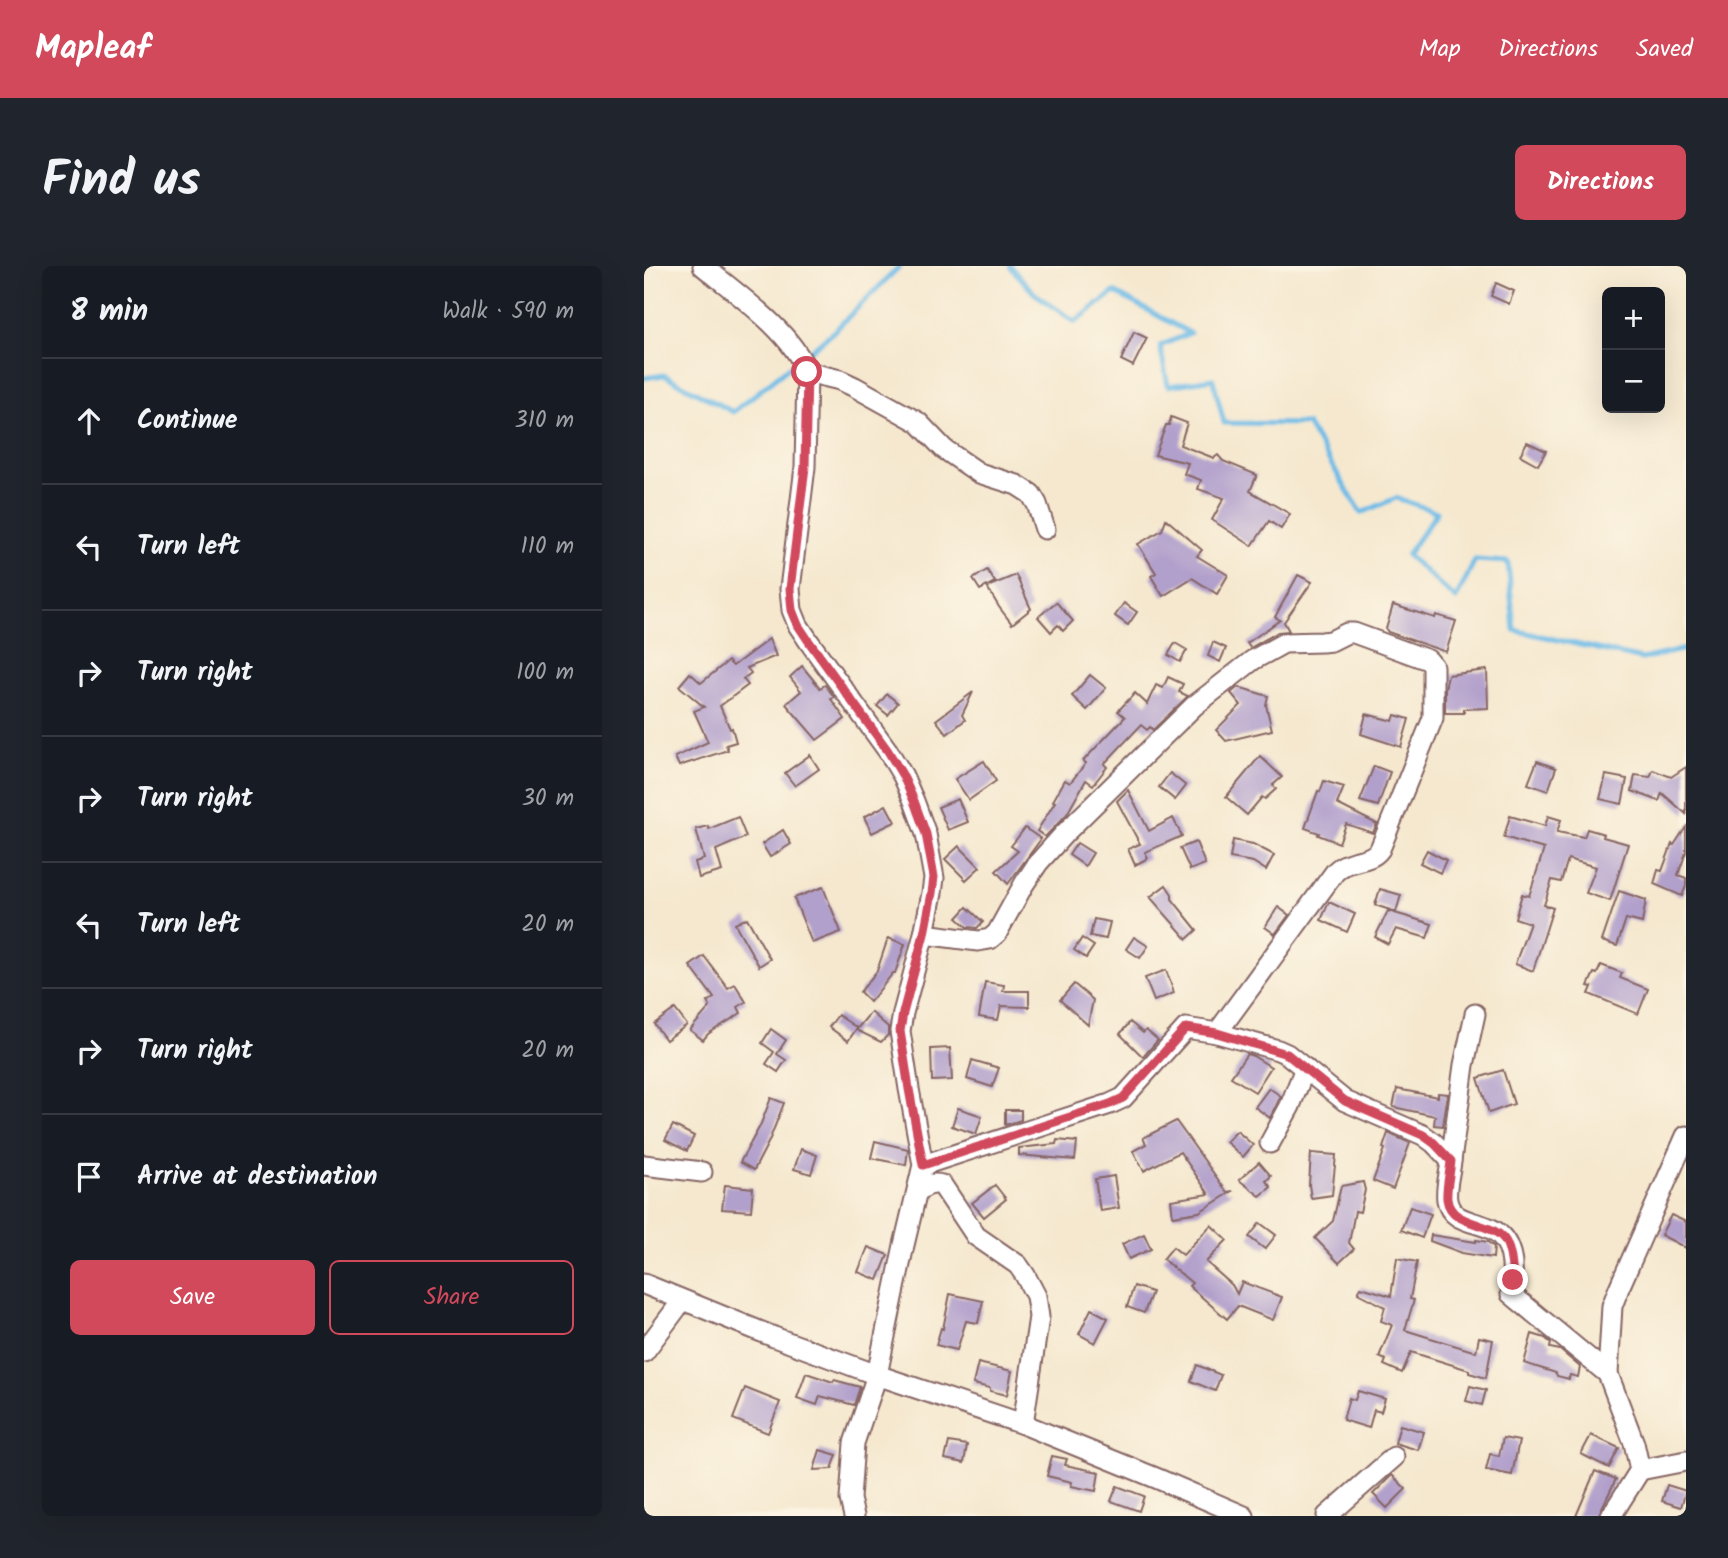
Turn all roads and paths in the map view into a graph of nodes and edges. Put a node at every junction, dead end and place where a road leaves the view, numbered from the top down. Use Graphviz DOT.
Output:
graph roads {
  1 [pos="703,266"];
  2 [pos="807,372"];
  3 [pos="1045,529"];
  4 [pos="924,934"];
  5 [pos="1475,1014"];
  6 [pos="1217,1033"];
  7 [pos="1305,1068"];
  8 [pos="1686,1136"];
  9 [pos="1270,1143"];
  10 [pos="1451,1161"];
  11 [pos="644,1165"];
  12 [pos="923,1165"];
  13 [pos="702,1172"];
  14 [pos="918,1191"];
  15 [pos="644,1284"];
  16 [pos="682,1301"];
  17 [pos="644,1352"];
  18 [pos="1608,1374"];
  19 [pos="877,1376"];
  20 [pos="1023,1424"];
  21 [pos="1394,1457"];
  22 [pos="1686,1461"];
  23 [pos="1640,1470"];
  24 [pos="854,1516"];
  25 [pos="1244,1516"];
  26 [pos="1326,1516"];
  27 [pos="1611,1516"];
  1 -- 2 [label="street"];
  2 -- 3 [label="street"];
  2 -- 4 [label="street"];
  4 -- 6 [label="street"];
  4 -- 12 [label="street"];
  5 -- 10 [label="street"];
  6 -- 7 [label="street"];
  6 -- 12 [label="street"];
  7 -- 9 [label="street"];
  7 -- 10 [label="street"];
  8 -- 18 [label="street"];
  10 -- 18 [label="street"];
  11 -- 13 [label="street"];
  12 -- 14 [label="street"];
  14 -- 19 [label="street"];
  14 -- 20 [label="street"];
  15 -- 16 [label="street"];
  16 -- 17 [label="street"];
  16 -- 19 [label="street"];
  18 -- 23 [label="street"];
  19 -- 20 [label="street"];
  19 -- 24 [label="street"];
  20 -- 25 [label="street"];
  21 -- 26 [label="street"];
  22 -- 23 [label="street"];
  23 -- 27 [label="street"];
}
